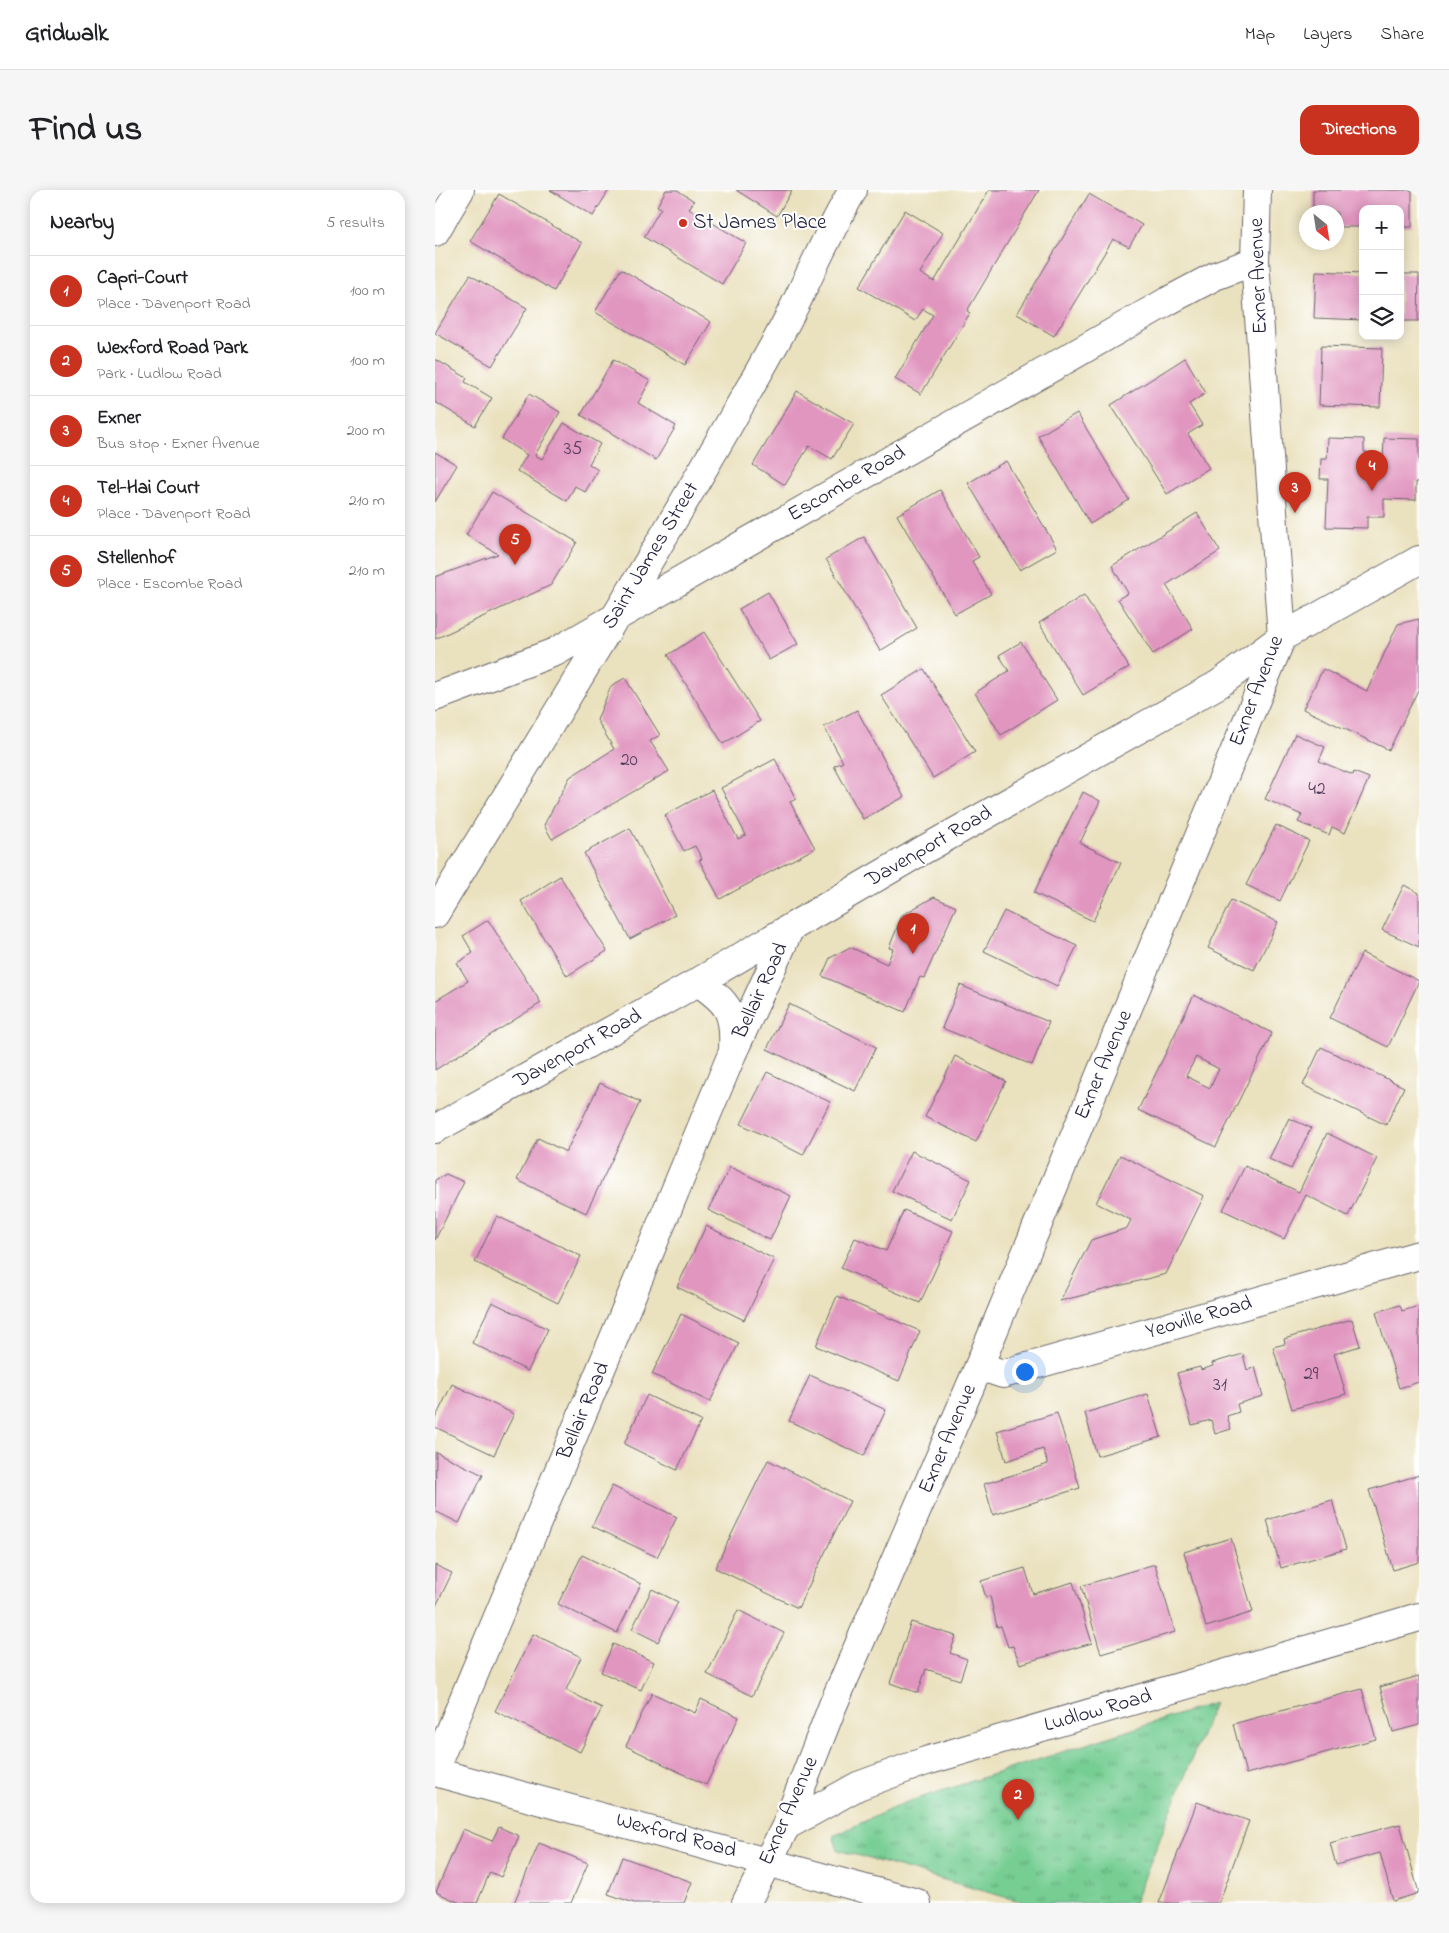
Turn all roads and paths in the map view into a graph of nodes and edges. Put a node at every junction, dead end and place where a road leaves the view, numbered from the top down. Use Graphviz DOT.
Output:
graph roads {
  1 [pos="460,190"];
  2 [pos="853,190"];
  3 [pos="1257,190"];
  4 [pos="435,232"];
  5 [pos="1255,262"];
  6 [pos="1419,560"];
  7 [pos="614,616"];
  8 [pos="1281,637"];
  9 [pos="435,697"];
  10 [pos="435,914"];
  11 [pos="791,928"];
  12 [pos="698,982"];
  13 [pos="732,1054"];
  14 [pos="435,1129"];
  15 [pos="1419,1255"];
  16 [pos="979,1366"];
  17 [pos="1419,1617"];
  18 [pos="435,1768"];
  19 [pos="435,1772"];
  20 [pos="786,1826"];
  21 [pos="769,1861"];
  22 [pos="746,1903"];
  23 [pos="917,1903"];
  1 -- 4 [label="street"];
  2 -- 7 [label="street, Saint James Street"];
  3 -- 5 [label="street, Exner Avenue"];
  5 -- 7 [label="street, Escombe Road"];
  5 -- 8 [label="street, Exner Avenue"];
  6 -- 8 [label="street, Davenport Road"];
  7 -- 9 [label="street, Escombe Road"];
  7 -- 10 [label="street, Saint James Street"];
  8 -- 11 [label="street, Davenport Road"];
  8 -- 16 [label="street, Exner Avenue"];
  11 -- 12 [label="street, Davenport Road"];
  11 -- 13 [label="street, Bellair Road"];
  12 -- 13 [label="street, Bellair Road"];
  12 -- 14 [label="street, Davenport Road"];
  13 -- 18 [label="street, Bellair Road"];
  15 -- 16 [label="street, Yeoville Road"];
  16 -- 20 [label="street, Exner Avenue"];
  17 -- 20 [label="street, Ludlow Road"];
  19 -- 21 [label="street, Wexford Road"];
  20 -- 21 [label="street, Exner Avenue"];
  21 -- 22 [label="street, Exner Avenue"];
  21 -- 23 [label="street, Wexford Road"];
}
